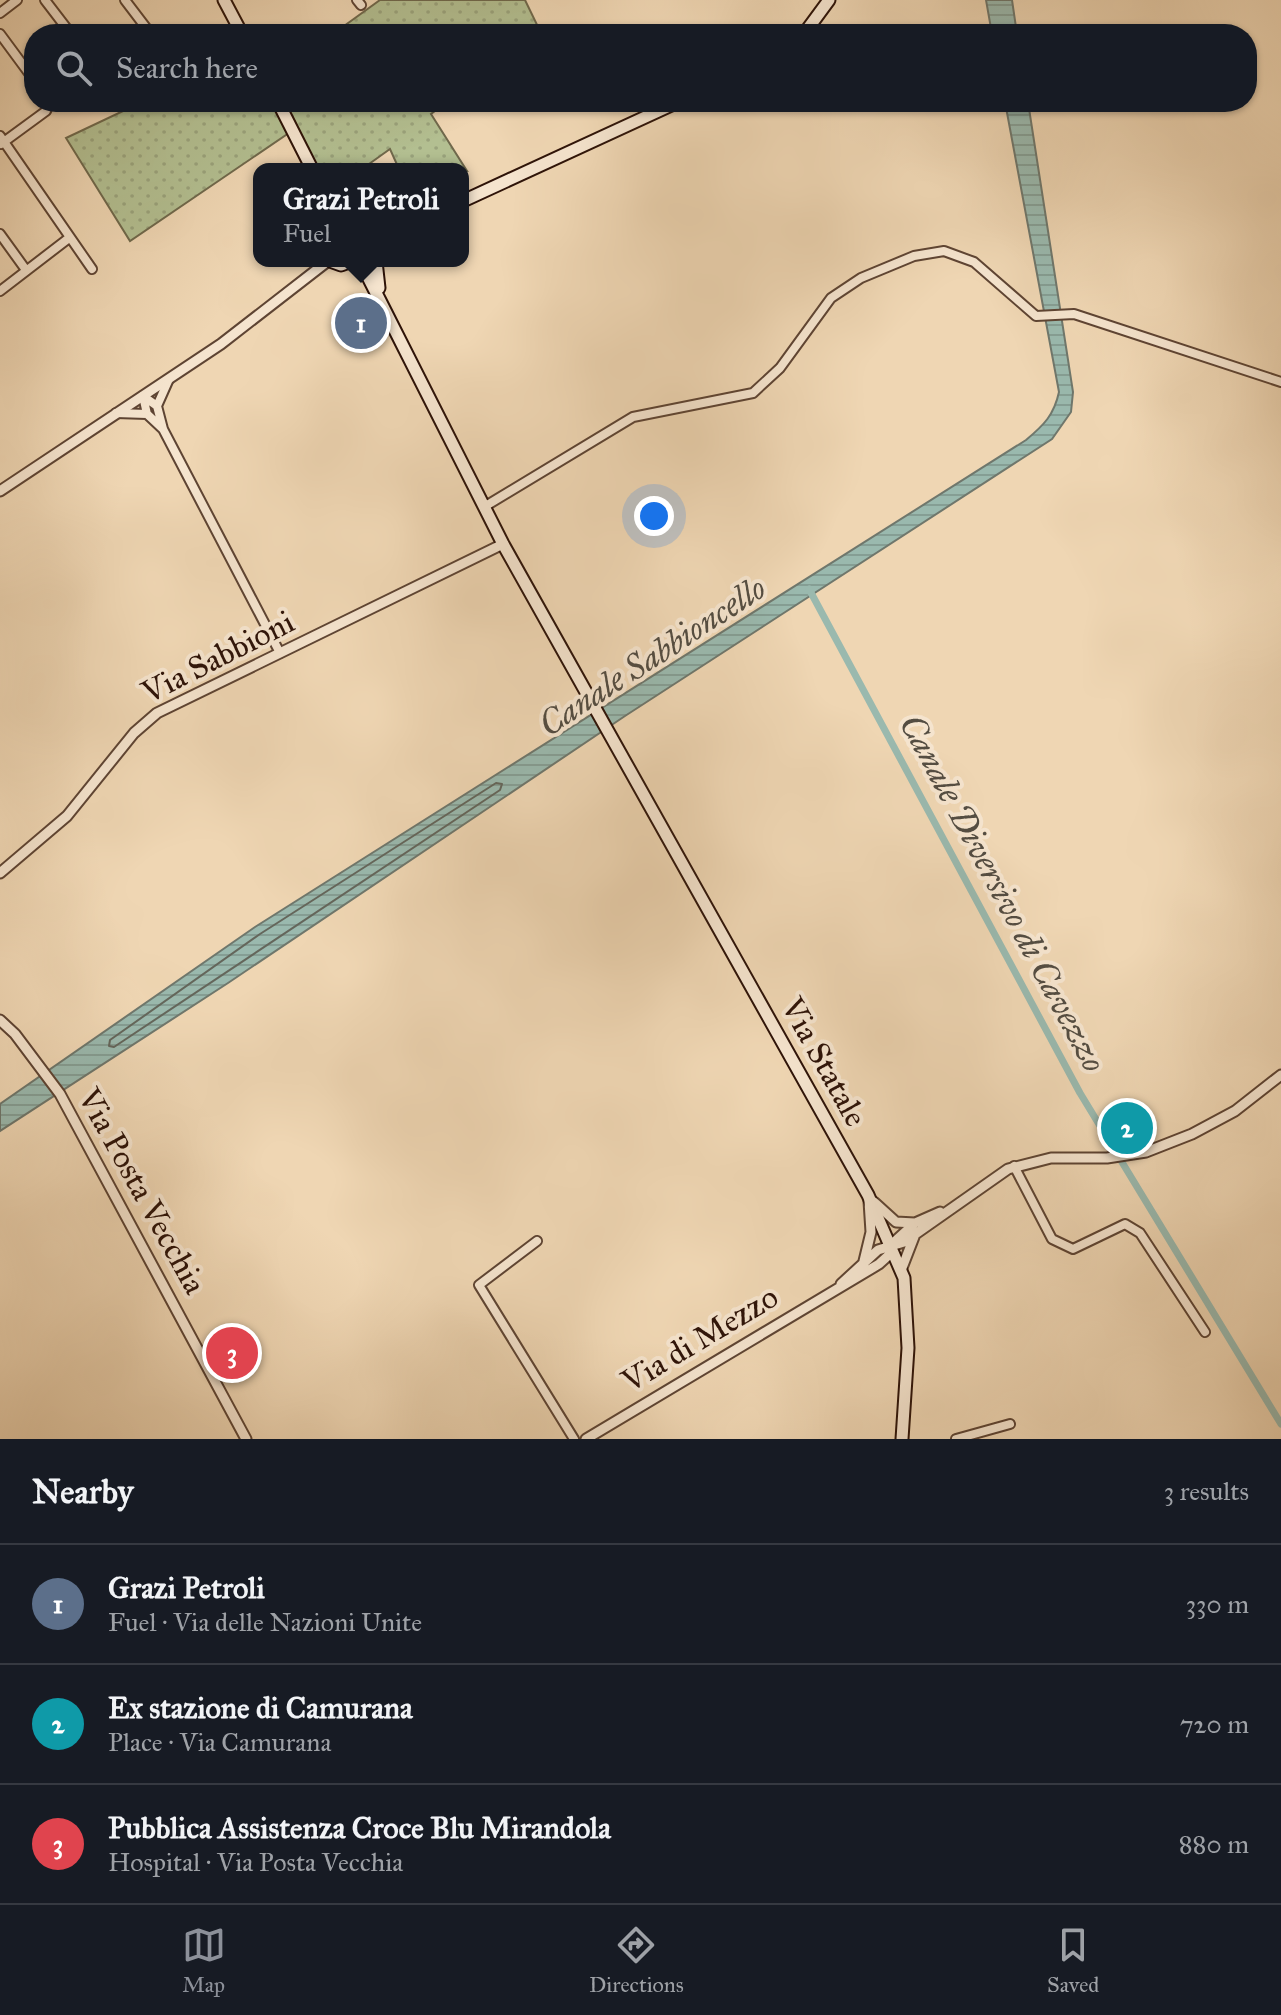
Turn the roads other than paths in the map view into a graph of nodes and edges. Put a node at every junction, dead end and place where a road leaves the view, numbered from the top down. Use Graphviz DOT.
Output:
graph roads {
  1 [pos="17,0"];
  2 [pos="45,0"];
  3 [pos="125,0"];
  4 [pos="224,0"];
  5 [pos="829,0"];
  6 [pos="0,13"];
  7 [pos="63,24"];
  8 [pos="143,24"];
  9 [pos="237,24"];
  10 [pos="811,24"];
  11 [pos="0,34"];
  12 [pos="24,66"];
  13 [pos="39,112"];
  14 [pos="283,112"];
  15 [pos="656,112"];
  16 [pos="1,141"];
  17 [pos="309,163"];
  18 [pos="469,198"];
  19 [pos="0,234"];
  20 [pos="69,238"];
  21 [pos="321,267"];
  22 [pos="360,267"];
  23 [pos="376,267"];
  24 [pos="92,269"];
  25 [pos="26,270"];
  26 [pos="0,291"];
  27 [pos="385,312"];
  28 [pos="169,379"];
  29 [pos="1281,382"];
  30 [pos="143,396"];
  31 [pos="157,406"];
  32 [pos="116,413"];
  33 [pos="147,414"];
  34 [pos="163,429"];
  35 [pos="0,491"];
  36 [pos="484,507"];
  37 [pos="503,544"];
  38 [pos="280,653"];
  39 [pos="0,873"];
  40 [pos="0,1020"];
  41 [pos="1281,1075"];
  42 [pos="1014,1166"];
  43 [pos="868,1195"];
  44 [pos="916,1228"];
  45 [pos="537,1241"];
  46 [pos="891,1245"];
  47 [pos="885,1260"];
  48 [pos="864,1261"];
  49 [pos="902,1268"];
  50 [pos="841,1284"];
  51 [pos="1205,1332"];
  52 [pos="1010,1424"];
  53 [pos="988,1434"];
  54 [pos="246,1439"];
  55 [pos="574,1439"];
  56 [pos="586,1439"];
  57 [pos="902,1439"];
  58 [pos="956,1439"];
  1 -- 6 [label="street"];
  2 -- 7 [label="street"];
  3 -- 8 [label="street"];
  4 -- 9 [label="main road"];
  5 -- 10 [label="main road"];
  11 -- 12 [label="street"];
  13 -- 16 [label="street"];
  14 -- 17 [label="main road"];
  15 -- 18 [label="main road"];
  16 -- 20 [label="street"];
  19 -- 25 [label="street"];
  20 -- 24 [label="street"];
  20 -- 25 [label="street"];
  21 -- 28 [label="street"];
  22 -- 27 [label="main road"];
  23 -- 27 [label="main road"];
  25 -- 26 [label="street"];
  27 -- 36 [label="main road, Via Statale"];
  28 -- 30 [label="street"];
  28 -- 31 [label="street"];
  29 -- 36 [label="street"];
  30 -- 31 [label="street"];
  30 -- 32 [label="street"];
  30 -- 33 [label="street"];
  31 -- 34 [label="street"];
  32 -- 33 [label="street"];
  32 -- 35 [label="street"];
  33 -- 34 [label="street"];
  34 -- 38 [label="street"];
  36 -- 37 [label="main road, Via Statale"];
  37 -- 38 [label="street, Via Sabbioni"];
  37 -- 43 [label="main road, Via Statale"];
  38 -- 39 [label="street, Via Sabbioni"];
  40 -- 54 [label="street, Via Posta Vecchia"];
  41 -- 42 [label="street"];
  42 -- 44 [label="street"];
  42 -- 51 [label="street"];
  43 -- 44 [label="street"];
  43 -- 46 [label="main road, Via Statale"];
  43 -- 48 [label="street"];
  44 -- 46 [label="street"];
  44 -- 49 [label="street"];
  45 -- 55 [label="street"];
  46 -- 47 [label="street"];
  46 -- 48 [label="street"];
  46 -- 49 [label="main road, Via Statale"];
  47 -- 49 [label="street"];
  47 -- 50 [label="street"];
  48 -- 50 [label="street"];
  49 -- 57 [label="main road, Via Statale"];
  50 -- 56 [label="street, Via di Mezzo"];
  52 -- 53 [label="street"];
  53 -- 58 [label="street"];
}
